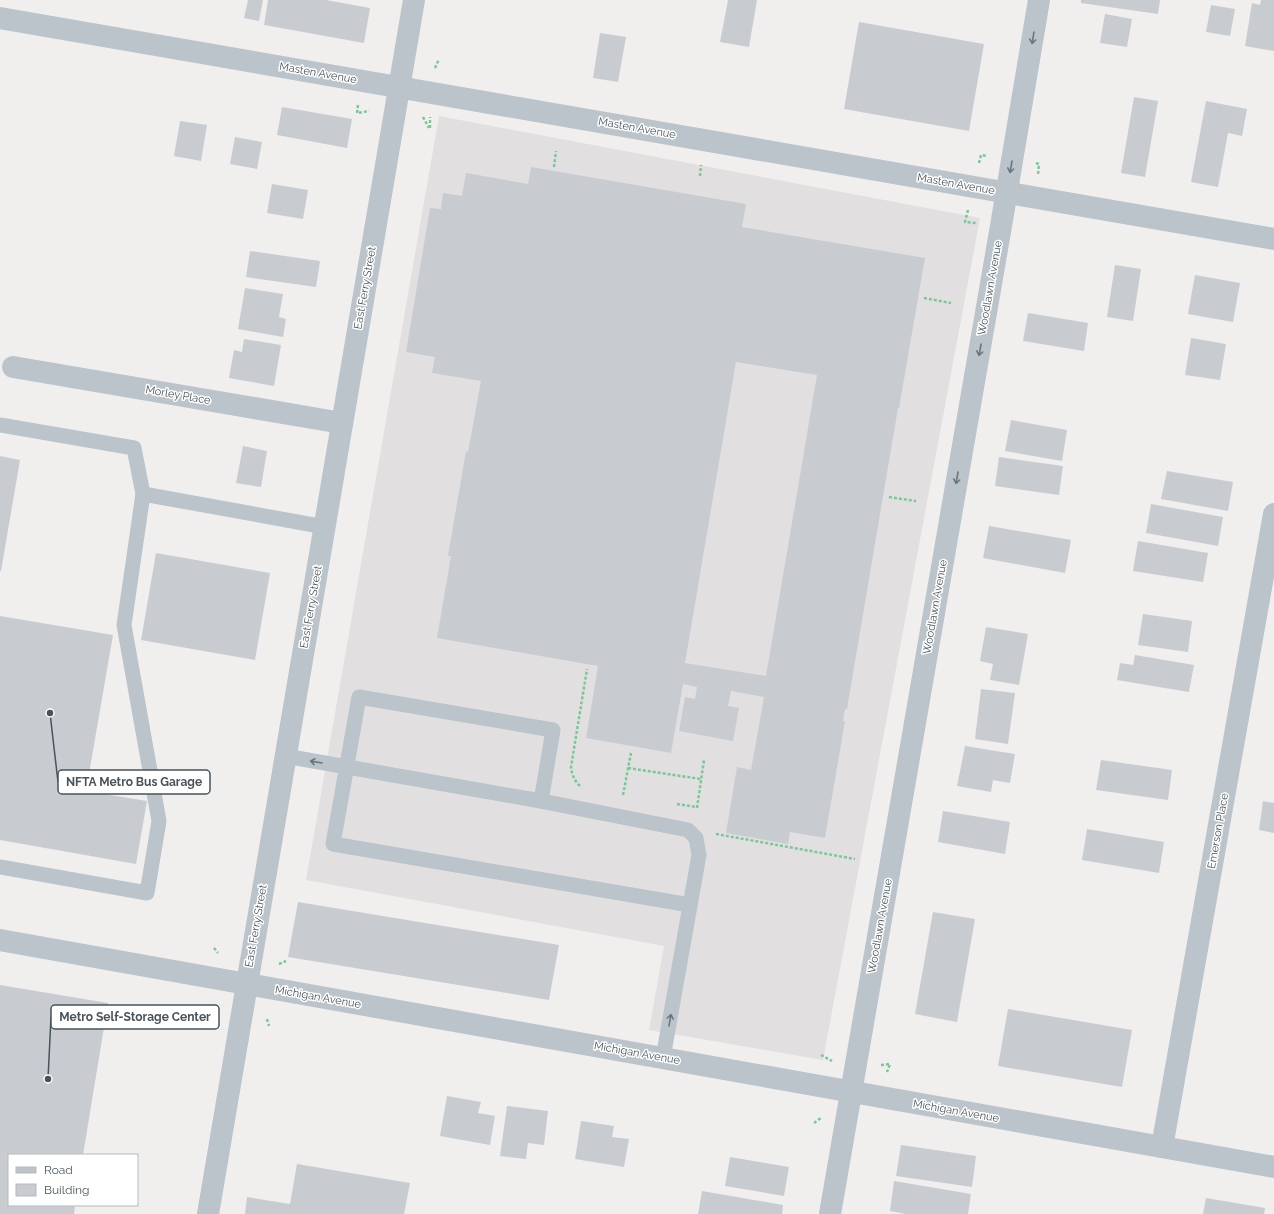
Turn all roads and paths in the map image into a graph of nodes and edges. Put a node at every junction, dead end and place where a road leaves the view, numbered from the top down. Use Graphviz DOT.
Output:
graph roads {
  1 [pos="414,0"];
  2 [pos="1039,0"];
  3 [pos="0,18"];
  4 [pos="439,59"];
  5 [pos="435,68"];
  6 [pos="399,87"];
  7 [pos="369,111"];
  8 [pos="357,113"];
  9 [pos="431,113"];
  10 [pos="423,117"];
  11 [pos="556,151"];
  12 [pos="1040,164"];
  13 [pos="554,167"];
  14 [pos="1037,178"];
  15 [pos="1007,193"];
  16 [pos="969,206"];
  17 [pos="981,223"];
  18 [pos="1274,239"];
  19 [pos="924,298"];
  20 [pos="951,303"];
  21 [pos="13,367"];
  22 [pos="342,423"];
  23 [pos="0,425"];
  24 [pos="143,494"];
  25 [pos="889,497"];
  26 [pos="916,502"];
  27 [pos="1274,514"];
  28 [pos="325,527"];
  29 [pos="587,669"];
  30 [pos="631,753"];
  31 [pos="285,756"];
  32 [pos="704,760"];
  33 [pos="347,767"];
  34 [pos="628,768"];
  35 [pos="701,780"];
  36 [pos="581,787"];
  37 [pos="616,795"];
  38 [pos="542,801"];
  39 [pos="674,804"];
  40 [pos="696,807"];
  41 [pos="700,812"];
  42 [pos="714,830"];
  43 [pos="855,859"];
  44 [pos="0,867"];
  45 [pos="690,905"];
  46 [pos="0,940"];
  47 [pos="214,948"];
  48 [pos="218,953"];
  49 [pos="286,961"];
  50 [pos="280,964"];
  51 [pos="246,984"];
  52 [pos="213,1008"];
  53 [pos="209,1013"];
  54 [pos="267,1018"];
  55 [pos="269,1026"];
  56 [pos="822,1055"];
  57 [pos="663,1058"];
  58 [pos="834,1062"];
  59 [pos="876,1065"];
  60 [pos="886,1077"];
  61 [pos="851,1092"];
  62 [pos="822,1116"];
  63 [pos="814,1123"];
  64 [pos="1162,1147"];
  65 [pos="1274,1167"];
  66 [pos="208,1214"];
  67 [pos="830,1214"];
  1 -- 6 [label="street, East Ferry Street"];
  2 -- 15 [label="street, Woodlawn Avenue, one-way"];
  3 -- 6 [label="street, Masten Avenue"];
  4 -- 5 [label="path"];
  6 -- 15 [label="street, Masten Avenue"];
  6 -- 22 [label="street, East Ferry Street"];
  7 -- 8 [label="path"];
  9 -- 10 [label="path"];
  11 -- 13 [label="path"];
  12 -- 14 [label="path"];
  15 -- 18 [label="street, Masten Avenue"];
  15 -- 61 [label="street, Woodlawn Avenue, one-way"];
  16 -- 17 [label="path"];
  19 -- 20 [label="path"];
  21 -- 22 [label="street, Morley Place"];
  22 -- 28 [label="street, East Ferry Street"];
  23 -- 24 [label="lane"];
  24 -- 28 [label="lane"];
  24 -- 44 [label="lane"];
  25 -- 26 [label="path"];
  27 -- 64 [label="street, Emerson Place"];
  28 -- 31 [label="street, East Ferry Street"];
  29 -- 36 [label="path"];
  30 -- 34 [label="path"];
  33 -- 31 [label="lane, one-way"];
  31 -- 51 [label="street, East Ferry Street"];
  32 -- 35 [label="path"];
  33 -- 38 [label="lane"];
  33 -- 38 [label="lane"];
  33 -- 45 [label="lane"];
  34 -- 35 [label="path"];
  34 -- 37 [label="path"];
  35 -- 40 [label="path"];
  38 -- 45 [label="lane"];
  39 -- 40 [label="path"];
  40 -- 41 [label="path"];
  42 -- 43 [label="path"];
  57 -- 45 [label="lane, one-way"];
  46 -- 51 [label="street, Michigan Avenue"];
  47 -- 48 [label="path"];
  49 -- 50 [label="path"];
  51 -- 57 [label="street, Michigan Avenue"];
  51 -- 66 [label="street, East Ferry Street"];
  52 -- 53 [label="path"];
  54 -- 55 [label="path"];
  56 -- 58 [label="path"];
  57 -- 61 [label="street, Michigan Avenue"];
  59 -- 60 [label="path"];
  61 -- 64 [label="street, Michigan Avenue"];
  61 -- 67 [label="street, Woodlawn Avenue"];
  62 -- 63 [label="path"];
  64 -- 65 [label="street, Michigan Avenue"];
}
